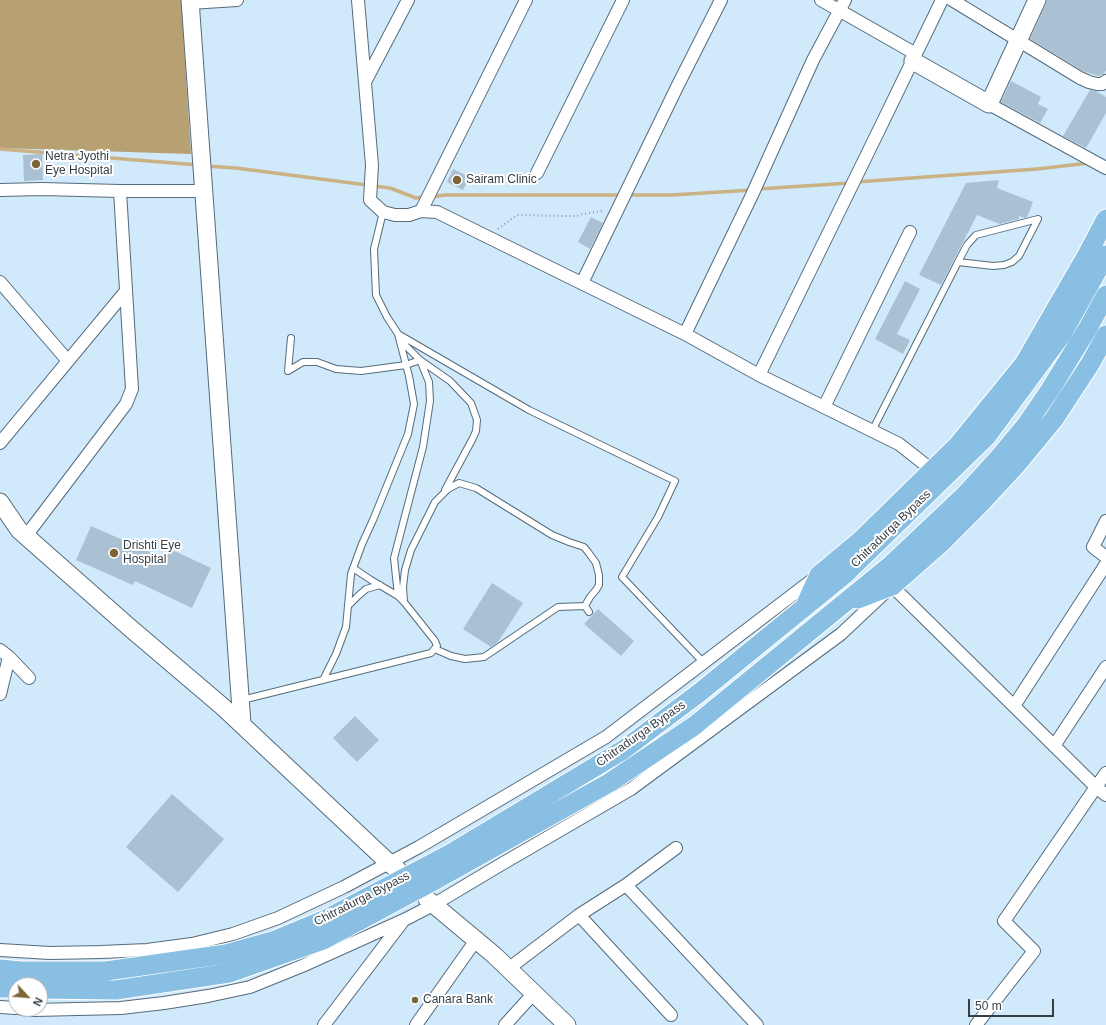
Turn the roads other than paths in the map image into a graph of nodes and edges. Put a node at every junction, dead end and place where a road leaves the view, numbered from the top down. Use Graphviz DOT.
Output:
graph roads {
  1 [pos="237,0"];
  2 [pos="358,0"];
  3 [pos="408,0"];
  4 [pos="526,0"];
  5 [pos="623,0"];
  6 [pos="722,0"];
  7 [pos="821,0"];
  8 [pos="942,0"];
  9 [pos="952,0"];
  10 [pos="1037,0"];
  11 [pos="190,1"];
  12 [pos="842,5"];
  13 [pos="1018,40"];
  14 [pos="914,58"];
  15 [pos="1106,81"];
  16 [pos="365,82"];
  17 [pos="989,104"];
  18 [pos="1106,168"];
  19 [pos="537,173"];
  20 [pos="0,190"];
  21 [pos="120,191"];
  22 [pos="203,191"];
  23 [pos="421,211"];
  24 [pos="383,212"];
  25 [pos="1106,219"];
  26 [pos="910,232"];
  27 [pos="1106,255"];
  28 [pos="958,262"];
  29 [pos="0,282"];
  30 [pos="582,283"];
  31 [pos="126,291"];
  32 [pos="1106,295"];
  33 [pos="398,334"];
  34 [pos="685,334"];
  35 [pos="1106,335"];
  36 [pos="291,338"];
  37 [pos="420,360"];
  38 [pos="68,361"];
  39 [pos="406,365"];
  40 [pos="760,375"];
  41 [pos="824,407"];
  42 [pos="872,431"];
  43 [pos="0,443"];
  44 [pos="932,470"];
  45 [pos="444,492"];
  46 [pos="0,502"];
  47 [pos="1106,521"];
  48 [pos="26,536"];
  49 [pos="1106,557"];
  50 [pos="1106,564"];
  51 [pos="353,568"];
  52 [pos="819,575"];
  53 [pos="380,585"];
  54 [pos="892,586"];
  55 [pos="398,596"];
  56 [pos="404,602"];
  57 [pos="348,606"];
  58 [pos="585,606"];
  59 [pos="842,606"];
  60 [pos="804,607"];
  61 [pos="589,612"];
  62 [pos="435,649"];
  63 [pos="4,653"];
  64 [pos="703,662"];
  65 [pos="1106,667"];
  66 [pos="29,678"];
  67 [pos="323,680"];
  68 [pos="0,694"];
  69 [pos="240,700"];
  70 [pos="1014,706"];
  71 [pos="242,724"];
  72 [pos="1054,746"];
  73 [pos="1106,774"];
  74 [pos="1096,787"];
  75 [pos="1106,795"];
  76 [pos="676,848"];
  77 [pos="393,867"];
  78 [pos="626,885"];
  79 [pos="430,902"];
  80 [pos="579,915"];
  81 [pos="404,920"];
  82 [pos="476,940"];
  83 [pos="0,950"];
  84 [pos="508,968"];
  85 [pos="0,969"];
  86 [pos="48,988"];
  87 [pos="534,993"];
  88 [pos="48,1010"];
  89 [pos="671,1015"];
  90 [pos="324,1025"];
  91 [pos="416,1025"];
  92 [pos="505,1025"];
  93 [pos="566,1025"];
  94 [pos="757,1025"];
  95 [pos="976,1025"];
  1 -- 11 [label="street"];
  2 -- 16 [label="street"];
  3 -- 16 [label="street"];
  4 -- 23 [label="street"];
  5 -- 19 [label="street"];
  6 -- 30 [label="street"];
  7 -- 12 [label="street"];
  8 -- 14 [label="street"];
  9 -- 13 [label="street"];
  10 -- 13 [label="street"];
  11 -- 22 [label="street"];
  12 -- 14 [label="street"];
  12 -- 34 [label="street"];
  13 -- 15 [label="street"];
  13 -- 17 [label="street"];
  14 -- 17 [label="street"];
  14 -- 40 [label="street"];
  16 -- 24 [label="street"];
  17 -- 18 [label="street"];
  20 -- 21 [label="street"];
  21 -- 22 [label="street"];
  21 -- 31 [label="street"];
  22 -- 69 [label="street"];
  23 -- 24 [label="street"];
  23 -- 30 [label="street"];
  24 -- 33 [label="lane"];
  25 -- 44 [label="main road"];
  26 -- 41 [label="street"];
  27 -- 60 [label="main road, Chitradurga Bypass"];
  28 -- 28 [label="lane"];
  28 -- 42 [label="lane"];
  29 -- 38 [label="street"];
  30 -- 34 [label="street"];
  31 -- 38 [label="street"];
  31 -- 48 [label="street"];
  32 -- 59 [label="main road, Chitradurga Bypass"];
  33 -- 37 [label="lane"];
  33 -- 39 [label="lane"];
  33 -- 64 [label="lane"];
  34 -- 40 [label="street"];
  35 -- 54 [label="main road"];
  36 -- 39 [label="lane"];
  37 -- 39 [label="lane"];
  37 -- 45 [label="lane"];
  37 -- 55 [label="lane"];
  38 -- 43 [label="street"];
  39 -- 51 [label="lane"];
  40 -- 41 [label="street"];
  41 -- 42 [label="street"];
  42 -- 44 [label="street"];
  44 -- 52 [label="main road"];
  45 -- 56 [label="lane"];
  45 -- 58 [label="lane"];
  46 -- 48 [label="street"];
  47 -- 49 [label="street"];
  48 -- 71 [label="street"];
  50 -- 70 [label="street"];
  51 -- 53 [label="lane"];
  51 -- 57 [label="lane"];
  52 -- 60 [label="main road"];
  52 -- 64 [label="street"];
  53 -- 55 [label="lane"];
  53 -- 57 [label="lane"];
  54 -- 59 [label="main road"];
  54 -- 70 [label="street"];
  54 -- 79 [label="street"];
  55 -- 56 [label="lane"];
  56 -- 62 [label="lane"];
  57 -- 67 [label="lane"];
  58 -- 61 [label="lane"];
  58 -- 62 [label="lane"];
  59 -- 86 [label="main road, Chitradurga Bypass"];
  60 -- 85 [label="main road, Chitradurga Bypass"];
  62 -- 67 [label="lane"];
  63 -- 66 [label="street"];
  63 -- 68 [label="street"];
  64 -- 77 [label="street"];
  65 -- 72 [label="street"];
  67 -- 69 [label="lane"];
  69 -- 71 [label="street"];
  70 -- 72 [label="street"];
  71 -- 77 [label="street"];
  72 -- 74 [label="street"];
  73 -- 74 [label="street"];
  74 -- 75 [label="street"];
  74 -- 95 [label="street"];
  76 -- 78 [label="street"];
  77 -- 83 [label="street"];
  78 -- 80 [label="street"];
  78 -- 94 [label="street"];
  79 -- 81 [label="street"];
  79 -- 82 [label="street"];
  80 -- 84 [label="street"];
  80 -- 89 [label="street"];
  81 -- 88 [label="street"];
  81 -- 90 [label="street"];
  82 -- 84 [label="street"];
  82 -- 91 [label="street"];
  84 -- 87 [label="street"];
  87 -- 92 [label="street"];
  87 -- 93 [label="street"];
}
